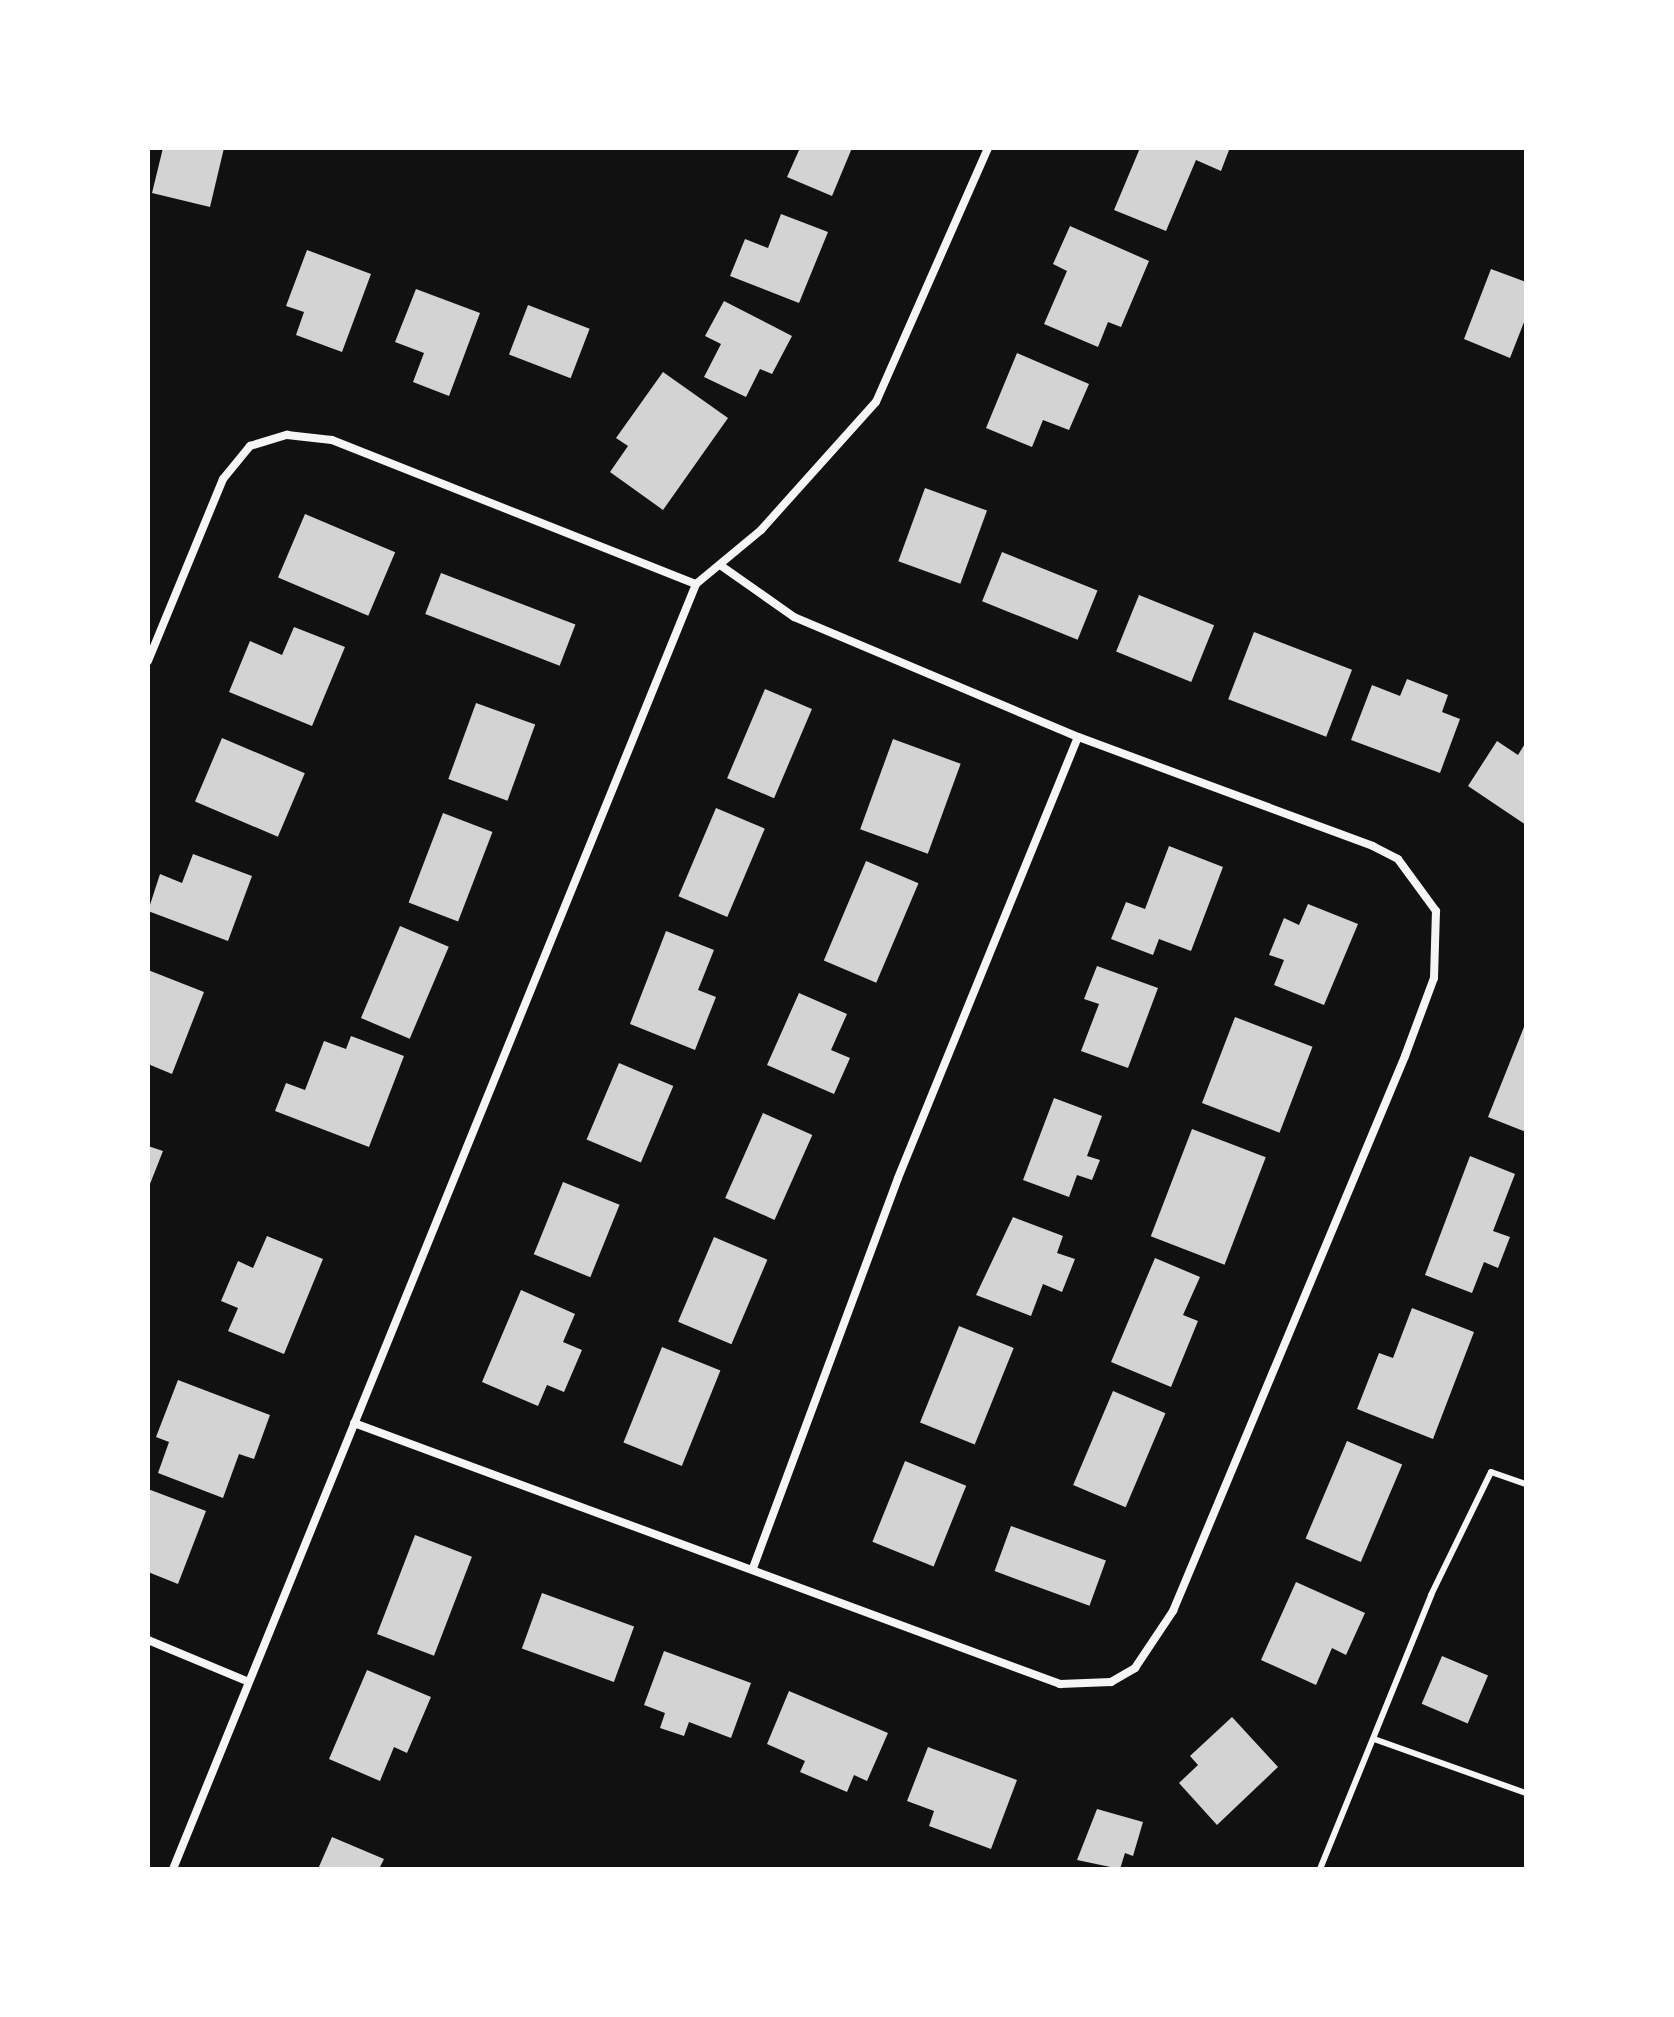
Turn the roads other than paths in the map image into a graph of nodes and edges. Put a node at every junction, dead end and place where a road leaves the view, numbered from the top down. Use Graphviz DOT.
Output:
graph roads {
  1 [pos="988,148"];
  2 [pos="720,565"];
  3 [pos="696,584"];
  4 [pos="148,661"];
  5 [pos="1078,737"];
  6 [pos="354,1423"];
  7 [pos="1526,1484"];
  8 [pos="753,1568"];
  9 [pos="148,1640"];
  10 [pos="249,1682"];
  11 [pos="1374,1739"];
  12 [pos="1526,1793"];
  13 [pos="173,1869"];
  14 [pos="1320,1869"];
  1 -- 2 [label="street"];
  2 -- 3 [label="street"];
  2 -- 5 [label="street"];
  3 -- 4 [label="street"];
  3 -- 6 [label="street"];
  5 -- 8 [label="street"];
  5 -- 8 [label="street"];
  6 -- 8 [label="street"];
  6 -- 10 [label="street"];
  7 -- 11 [label="lane"];
  9 -- 10 [label="street"];
  10 -- 13 [label="street"];
  11 -- 12 [label="lane"];
  11 -- 14 [label="lane"];
}
